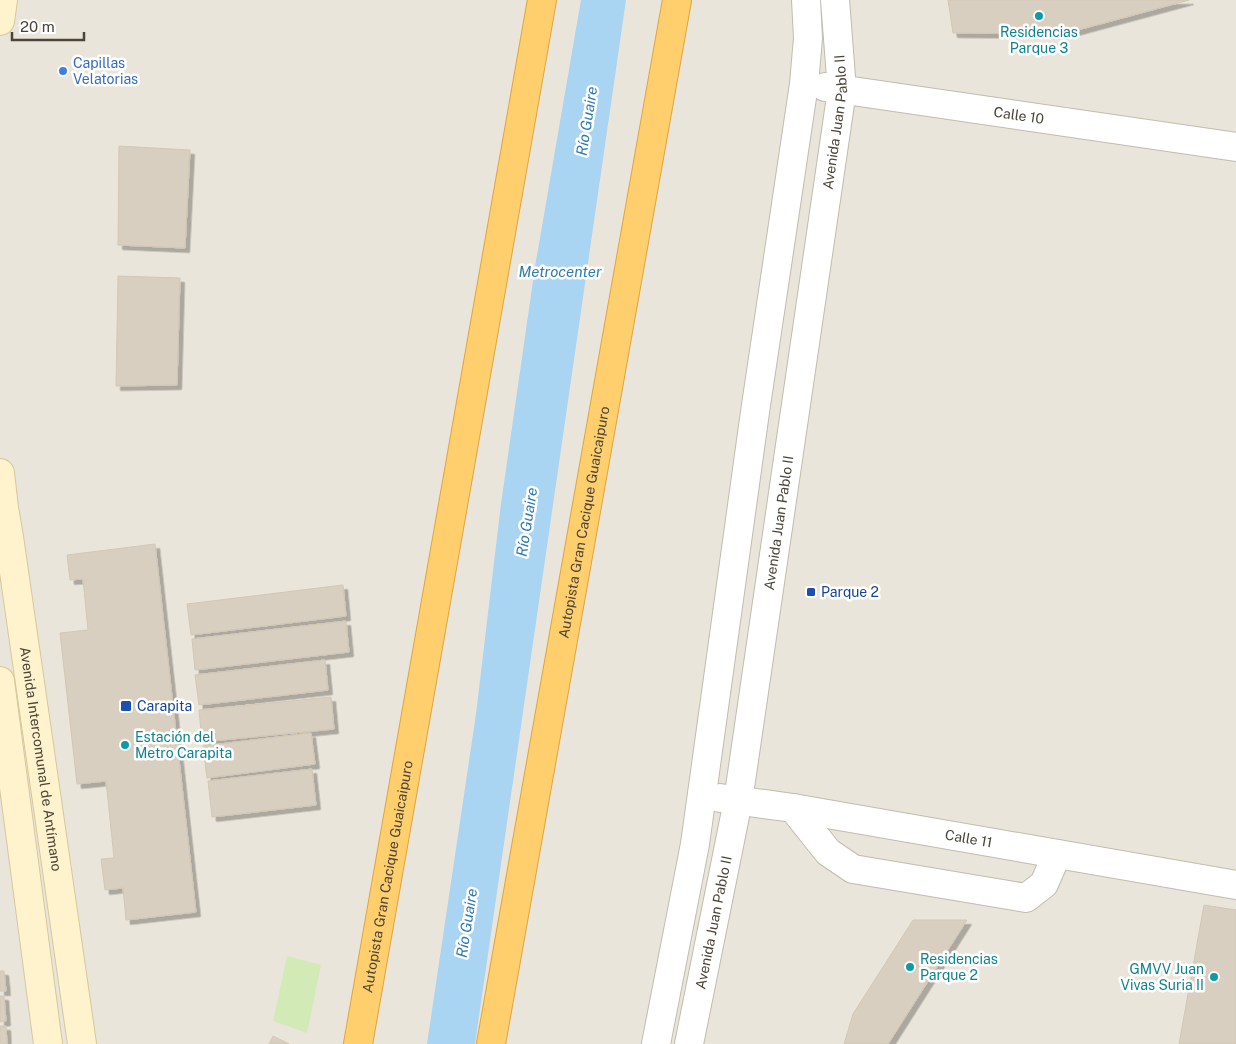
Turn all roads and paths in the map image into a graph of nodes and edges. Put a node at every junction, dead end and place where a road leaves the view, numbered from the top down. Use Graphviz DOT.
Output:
graph roads {
  1 [pos="3,0"];
  2 [pos="542,0"];
  3 [pos="677,0"];
  4 [pos="806,0"];
  5 [pos="836,0"];
  6 [pos="0,21"];
  7 [pos="804,84"];
  8 [pos="842,90"];
  9 [pos="1236,147"];
  10 [pos="0,473"];
  11 [pos="0,681"];
  12 [pos="702,795"];
  13 [pos="738,801"];
  14 [pos="793,808"];
  15 [pos="1057,854"];
  16 [pos="1236,885"];
  17 [pos="48,1044"];
  18 [pos="82,1044"];
  19 [pos="358,1044"];
  20 [pos="491,1044"];
  21 [pos="656,1044"];
  22 [pos="689,1044"];
  1 -- 6 [label="main road"];
  2 -- 19 [label="highway, Autopista Gran Cacique Guaicaipuro"];
  3 -- 20 [label="highway, Autopista Gran Cacique Guaicaipuro"];
  4 -- 7 [label="street"];
  5 -- 8 [label="street, Avenida Juan Pablo II"];
  7 -- 8 [label="street, Calle 10"];
  7 -- 12 [label="street"];
  8 -- 9 [label="street, Calle 10"];
  8 -- 13 [label="street, Avenida Juan Pablo II"];
  10 -- 18 [label="main road, Avenida Intercomunal de Antímano"];
  11 -- 17 [label="main road"];
  12 -- 13 [label="street, Calle 11"];
  12 -- 21 [label="street"];
  13 -- 14 [label="street, Calle 11"];
  13 -- 22 [label="street, Avenida Juan Pablo II"];
  14 -- 15 [label="street, Calle 11"];
  14 -- 15 [label="street"];
  15 -- 16 [label="street, Calle 11"];
}
